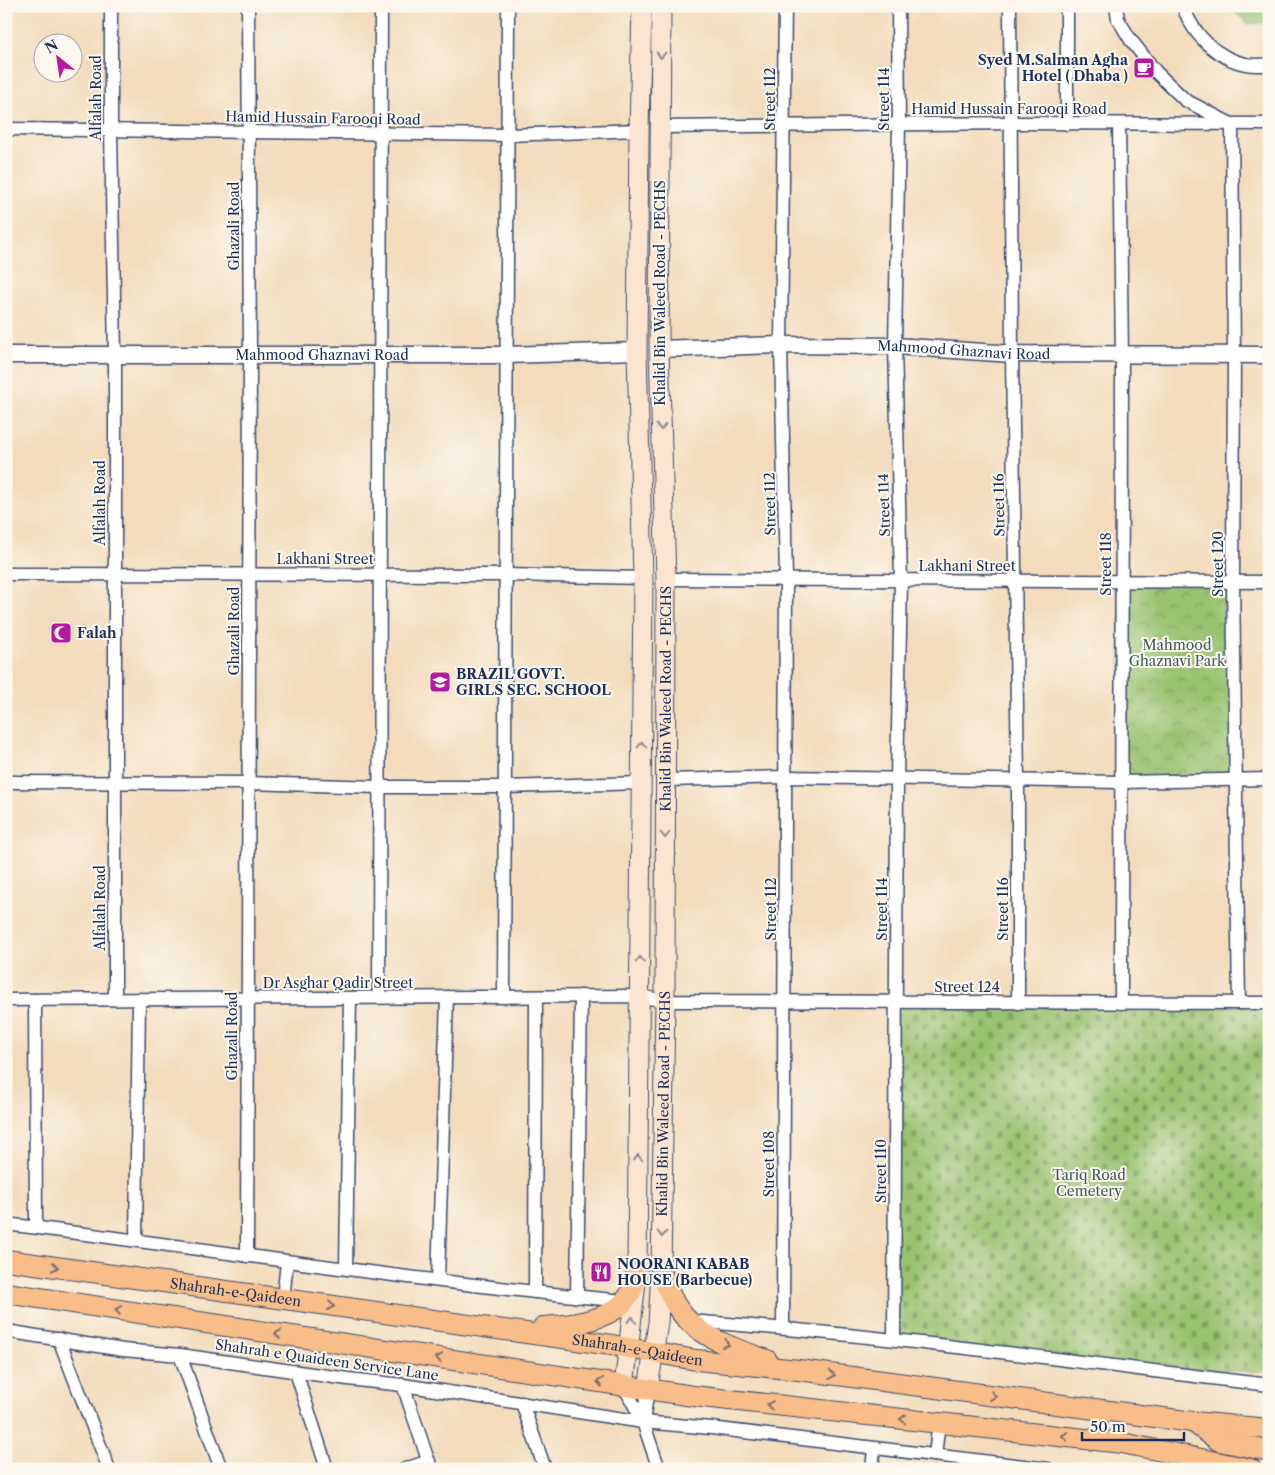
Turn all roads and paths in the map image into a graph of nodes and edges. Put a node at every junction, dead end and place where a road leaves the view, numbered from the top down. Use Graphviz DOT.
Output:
graph roads {
  1 [pos="111,6"];
  2 [pos="248,6"];
  3 [pos="381,6"];
  4 [pos="508,6"];
  5 [pos="642,6"];
  6 [pos="661,6"];
  7 [pos="785,6"];
  8 [pos="898,6"];
  9 [pos="1010,6"];
  10 [pos="1067,6"];
  11 [pos="1116,6"];
  12 [pos="1183,6"];
  13 [pos="1269,64"];
  14 [pos="1012,123"];
  15 [pos="899,124"];
  16 [pos="1068,124"];
  17 [pos="1119,124"];
  18 [pos="1232,124"];
  19 [pos="1269,124"];
  20 [pos="785,125"];
  21 [pos="660,127"];
  22 [pos="6,129"];
  23 [pos="639,130"];
  24 [pos="111,131"];
  25 [pos="249,132"];
  26 [pos="380,134"];
  27 [pos="508,135"];
  28 [pos="781,345"];
  29 [pos="895,346"];
  30 [pos="659,349"];
  31 [pos="638,351"];
  32 [pos="1012,354"];
  33 [pos="6,355"];
  34 [pos="115,355"];
  35 [pos="250,355"];
  36 [pos="380,355"];
  37 [pos="506,355"];
  38 [pos="1234,355"];
  39 [pos="1269,355"];
  40 [pos="1122,356"];
  41 [pos="6,574"];
  42 [pos="115,574"];
  43 [pos="249,574"];
  44 [pos="380,575"];
  45 [pos="506,575"];
  46 [pos="643,578"];
  47 [pos="666,579"];
  48 [pos="786,580"];
  49 [pos="901,580"];
  50 [pos="1015,581"];
  51 [pos="1120,581"];
  52 [pos="1233,582"];
  53 [pos="1269,582"];
  54 [pos="786,777"];
  55 [pos="898,779"];
  56 [pos="1236,779"];
  57 [pos="1269,779"];
  58 [pos="665,780"];
  59 [pos="1018,780"];
  60 [pos="6,782"];
  61 [pos="1121,782"];
  62 [pos="115,783"];
  63 [pos="248,783"];
  64 [pos="642,783"];
  65 [pos="379,787"];
  66 [pos="505,787"];
  67 [pos="581,996"];
  68 [pos="640,996"];
  69 [pos="447,997"];
  70 [pos="504,997"];
  71 [pos="536,997"];
  72 [pos="248,998"];
  73 [pos="350,998"];
  74 [pos="379,998"];
  75 [pos="116,999"];
  76 [pos="138,999"];
  77 [pos="6,1000"];
  78 [pos="35,1000"];
  79 [pos="665,1001"];
  80 [pos="786,1002"];
  81 [pos="897,1002"];
  82 [pos="1018,1003"];
  83 [pos="1121,1003"];
  84 [pos="1239,1003"];
  85 [pos="1269,1004"];
  86 [pos="6,1224"];
  87 [pos="36,1227"];
  88 [pos="136,1240"];
  89 [pos="247,1256"];
  90 [pos="6,1260"];
  91 [pos="287,1262"];
  92 [pos="346,1268"];
  93 [pos="661,1271"];
  94 [pos="637,1273"];
  95 [pos="438,1280"];
  96 [pos="535,1292"];
  97 [pos="6,1293"];
  98 [pos="577,1297"];
  99 [pos="283,1299"];
  100 [pos="624,1302"];
  101 [pos="689,1321"];
  102 [pos="449,1323"];
  103 [pos="783,1328"];
  104 [pos="6,1331"];
  105 [pos="59,1339"];
  106 [pos="894,1339"];
  107 [pos="629,1347"];
  108 [pos="654,1352"];
  109 [pos="180,1355"];
  110 [pos="799,1370"];
  111 [pos="296,1372"];
  112 [pos="403,1385"];
  113 [pos="1269,1385"];
  114 [pos="624,1386"];
  115 [pos="648,1389"];
  116 [pos="522,1403"];
  117 [pos="643,1422"];
  118 [pos="939,1422"];
  119 [pos="1193,1422"];
  120 [pos="1269,1429"];
  121 [pos="874,1449"];
  122 [pos="1269,1451"];
  123 [pos="934,1455"];
  124 [pos="430,1465"];
  125 [pos="982,1465"];
  126 [pos="109,1469"];
  127 [pos="221,1469"];
  128 [pos="327,1469"];
  129 [pos="405,1469"];
  130 [pos="545,1469"];
  131 [pos="659,1469"];
  132 [pos="872,1469"];
  133 [pos="1048,1469"];
  134 [pos="1251,1469"];
  1 -- 24 [label="street, Alfalah Road"];
  2 -- 25 [label="street, Ghazali Road"];
  3 -- 26 [label="street"];
  4 -- 27 [label="street"];
  5 -- 23 [label="main road, Khalid Bin Waleed Road - PECHS"];
  6 -- 21 [label="main road, Khalid Bin Waleed Road - PECHS, one-way"];
  7 -- 20 [label="street, Street 112"];
  8 -- 15 [label="street, Street 114"];
  9 -- 14 [label="street, Street 116"];
  10 -- 16 [label="street"];
  11 -- 18 [label="street"];
  12 -- 13 [label="street"];
  14 -- 15 [label="street, Hamid Hussain Farooqi Road"];
  14 -- 16 [label="street, Hamid Hussain Farooqi Road"];
  14 -- 32 [label="street, Street 116"];
  15 -- 20 [label="street, Hamid Hussain Farooqi Road"];
  15 -- 29 [label="street, Street 114"];
  16 -- 17 [label="street, Hamid Hussain Farooqi Road"];
  17 -- 18 [label="street, Hamid Hussain Farooqi Road"];
  17 -- 40 [label="street, Street 118"];
  18 -- 19 [label="street, Hamid Hussain Farooqi Road"];
  18 -- 38 [label="street, Street 120"];
  20 -- 21 [label="street, Hamid Hussain Farooqi Road"];
  20 -- 28 [label="street, Street 112"];
  21 -- 30 [label="main road, Khalid Bin Waleed Road - PECHS"];
  22 -- 24 [label="street, Hamid Hussain Farooqi Road"];
  23 -- 27 [label="street, Hamid Hussain Farooqi Road"];
  23 -- 31 [label="main road, Khalid Bin Waleed Road - PECHS"];
  24 -- 25 [label="street, Hamid Hussain Farooqi Road"];
  24 -- 34 [label="street, Alfalah Road"];
  25 -- 26 [label="street, Hamid Hussain Farooqi Road"];
  25 -- 35 [label="street, Ghazali Road"];
  26 -- 27 [label="street, Hamid Hussain Farooqi Road"];
  26 -- 36 [label="street"];
  27 -- 37 [label="street"];
  28 -- 29 [label="street, Mahmood Ghaznavi Road"];
  28 -- 30 [label="street, Mahmood Ghaznavi Road"];
  28 -- 48 [label="street, Street 112"];
  29 -- 32 [label="street, Mahmood Ghaznavi Road"];
  29 -- 49 [label="street, Street 114"];
  30 -- 47 [label="main road, Khalid Bin Waleed Road - PECHS, one-way"];
  31 -- 37 [label="street, Mahmood Ghaznavi Road"];
  31 -- 46 [label="main road, Khalid Bin Waleed Road - PECHS"];
  32 -- 40 [label="street, Mahmood Ghaznavi Road"];
  32 -- 50 [label="street, Street 116"];
  33 -- 34 [label="street, Mahmood Ghaznavi Road"];
  34 -- 35 [label="street, Mahmood Ghaznavi Road"];
  34 -- 42 [label="street, Alfalah Road"];
  35 -- 36 [label="street, Mahmood Ghaznavi Road"];
  35 -- 43 [label="street, Ghazali Road"];
  36 -- 37 [label="street, Mahmood Ghaznavi Road"];
  36 -- 44 [label="street"];
  37 -- 45 [label="street"];
  38 -- 39 [label="street, Mahmood Ghaznavi Road"];
  38 -- 40 [label="street, Mahmood Ghaznavi Road"];
  38 -- 52 [label="street, Street 120"];
  40 -- 51 [label="street, Street 118"];
  41 -- 42 [label="street, Lakhani Street"];
  42 -- 43 [label="street, Lakhani Street"];
  42 -- 62 [label="street, Alfalah Road"];
  43 -- 44 [label="street, Lakhani Street"];
  43 -- 63 [label="street, Ghazali Road"];
  44 -- 45 [label="street, Lakhani Street"];
  44 -- 65 [label="street"];
  45 -- 46 [label="street, Lakhani Street"];
  45 -- 66 [label="street"];
  64 -- 46 [label="main road, Khalid Bin Waleed Road - PECHS, one-way"];
  47 -- 48 [label="street, Lakhani Street"];
  47 -- 58 [label="main road, Khalid Bin Waleed Road - PECHS"];
  48 -- 49 [label="street, Lakhani Street"];
  48 -- 54 [label="street, Street 112"];
  49 -- 50 [label="street, Lakhani Street"];
  49 -- 55 [label="street, Street 114"];
  50 -- 51 [label="street, Lakhani Street"];
  50 -- 59 [label="street, Street 116"];
  51 -- 52 [label="street, Lakhani Street"];
  51 -- 61 [label="street, Street 118"];
  52 -- 53 [label="street, Lakhani Street"];
  52 -- 56 [label="street, Street 120"];
  54 -- 55 [label="street"];
  54 -- 58 [label="street"];
  54 -- 80 [label="street, Street 112"];
  55 -- 59 [label="street"];
  55 -- 81 [label="street, Street 114"];
  56 -- 57 [label="street"];
  56 -- 61 [label="street"];
  56 -- 84 [label="street, Street 120"];
  58 -- 79 [label="main road, Khalid Bin Waleed Road - PECHS, one-way"];
  59 -- 61 [label="street"];
  59 -- 82 [label="street, Street 116"];
  60 -- 62 [label="street"];
  61 -- 83 [label="street, Street 118"];
  62 -- 63 [label="street"];
  62 -- 75 [label="street, Alfalah Road"];
  63 -- 65 [label="street"];
  63 -- 72 [label="street, Ghazali Road"];
  64 -- 66 [label="street"];
  68 -- 64 [label="main road, Khalid Bin Waleed Road - PECHS, one-way"];
  65 -- 66 [label="street"];
  65 -- 74 [label="street"];
  66 -- 70 [label="street"];
  67 -- 68 [label="street, Dr Asghar Qadir Street"];
  67 -- 71 [label="street, Dr Asghar Qadir Street"];
  67 -- 98 [label="street"];
  68 -- 79 [label="street, Dr Asghar Qadir Street"];
  94 -- 68 [label="main road, Khalid Bin Waleed Road - PECHS, one-way"];
  69 -- 70 [label="street, Dr Asghar Qadir Street"];
  69 -- 74 [label="street, Dr Asghar Qadir Street"];
  69 -- 95 [label="street"];
  70 -- 71 [label="street, Dr Asghar Qadir Street"];
  71 -- 96 [label="street"];
  72 -- 73 [label="street, Dr Asghar Qadir Street"];
  72 -- 76 [label="street, Dr Asghar Qadir Street"];
  72 -- 89 [label="street, Ghazali Road"];
  73 -- 74 [label="street, Dr Asghar Qadir Street"];
  73 -- 92 [label="street"];
  75 -- 76 [label="street, Dr Asghar Qadir Street"];
  75 -- 78 [label="street, Dr Asghar Qadir Street"];
  76 -- 88 [label="street"];
  77 -- 78 [label="street, Dr Asghar Qadir Street"];
  78 -- 87 [label="street"];
  79 -- 80 [label="street, Street 124"];
  79 -- 93 [label="main road, Khalid Bin Waleed Road - PECHS, one-way"];
  80 -- 81 [label="street, Street 124"];
  80 -- 103 [label="street, Street 108"];
  81 -- 82 [label="street, Street 124"];
  81 -- 106 [label="street, Street 110"];
  82 -- 83 [label="street, Street 124"];
  83 -- 84 [label="street, Street 124"];
  84 -- 85 [label="street, Street 124"];
  86 -- 87 [label="street"];
  87 -- 88 [label="street"];
  88 -- 89 [label="street"];
  89 -- 91 [label="street"];
  90 -- 99 [label="main road, Shahrah-e-Qaideen, one-way"];
  91 -- 92 [label="street"];
  91 -- 99 [label="street"];
  92 -- 95 [label="street"];
  93 -- 101 [label="main road"];
  93 -- 108 [label="main road, Khalid Bin Waleed Road - PECHS"];
  94 -- 100 [label="main road"];
  107 -- 94 [label="main road, Khalid Bin Waleed Road - PECHS, one-way"];
  95 -- 96 [label="street"];
  96 -- 98 [label="street"];
  114 -- 97 [label="main road, one-way"];
  98 -- 100 [label="street"];
  99 -- 102 [label="main road, Shahrah-e-Qaideen, one-way"];
  100 -- 102 [label="main road"];
  101 -- 103 [label="street"];
  101 -- 110 [label="main road, one-way"];
  102 -- 107 [label="main road, Shahrah-e-Qaideen"];
  103 -- 106 [label="street"];
  104 -- 105 [label="street, Shahrah e Quaideen Service Lane"];
  105 -- 109 [label="street, Shahrah e Quaideen Service Lane"];
  105 -- 126 [label="street"];
  106 -- 113 [label="street"];
  107 -- 108 [label="main road, Shahrah-e-Qaideen"];
  107 -- 114 [label="main road, Khalid Bin Waleed Road - PECHS"];
  108 -- 110 [label="main road, Shahrah-e-Qaideen"];
  108 -- 115 [label="main road, Khalid Bin Waleed Road - PECHS"];
  109 -- 111 [label="street, Shahrah e Quaideen Service Lane"];
  109 -- 127 [label="street"];
  110 -- 119 [label="main road, Shahrah-e-Qaideen, one-way"];
  111 -- 112 [label="street, Shahrah e Quaideen Service Lane"];
  111 -- 128 [label="street"];
  112 -- 116 [label="street, Shahrah e Quaideen Service Lane"];
  112 -- 124 [label="street"];
  114 -- 115 [label="main road"];
  114 -- 117 [label="street"];
  115 -- 117 [label="street"];
  118 -- 115 [label="main road, one-way"];
  116 -- 117 [label="street, Shahrah e Quaideen Service Lane"];
  116 -- 130 [label="street"];
  117 -- 121 [label="street, Shahrah e Quaideen Service Lane"];
  117 -- 131 [label="street"];
  118 -- 123 [label="street"];
  134 -- 118 [label="main road, one-way"];
  119 -- 120 [label="main road, Shahrah-e-Qaideen"];
  119 -- 122 [label="main road"];
  121 -- 123 [label="street, Shahrah e Quaideen Service Lane"];
  121 -- 132 [label="street"];
  123 -- 125 [label="street, Shahrah e Quaideen Service Lane"];
  124 -- 129 [label="street"];
  125 -- 133 [label="street, Shahrah e Quaideen Service Lane"];
}
